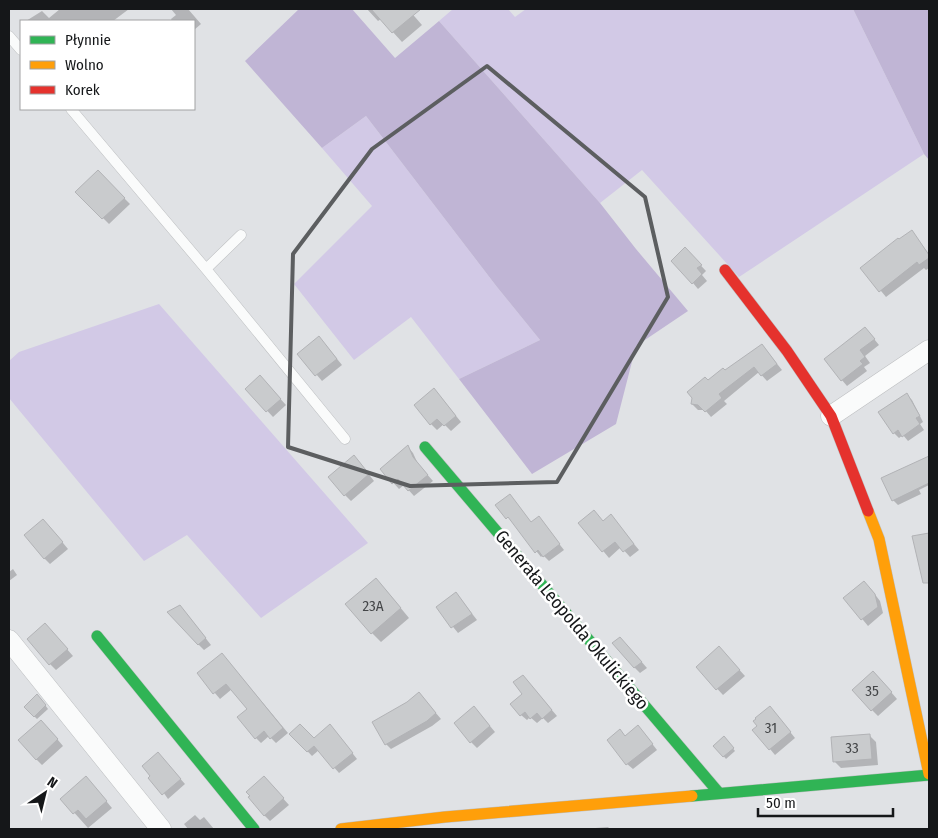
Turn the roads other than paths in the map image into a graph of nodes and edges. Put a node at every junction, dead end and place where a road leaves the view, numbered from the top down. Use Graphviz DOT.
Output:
graph roads {
  1 [pos="9,36"];
  2 [pos="20,49"];
  3 [pos="71,110"];
  4 [pos="241,235"];
  5 [pos="206,269"];
  6 [pos="725,270"];
  7 [pos="929,350"];
  8 [pos="831,416"];
  9 [pos="345,438"];
  10 [pos="425,447"];
  11 [pos="96,636"];
  12 [pos="9,640"];
  13 [pos="929,774"];
  14 [pos="719,793"];
  15 [pos="161,829"];
  16 [pos="254,829"];
  17 [pos="341,829"];
  1 -- 2 [label="lane"];
  3 -- 5 [label="lane"];
  4 -- 5 [label="lane"];
  5 -- 9 [label="lane"];
  6 -- 8 [label="street"];
  7 -- 8 [label="street"];
  8 -- 13 [label="street"];
  10 -- 14 [label="street, Generała Leopolda Okulickiego"];
  11 -- 16 [label="street"];
  12 -- 15 [label="street"];
  13 -- 14 [label="street"];
  14 -- 17 [label="street"];
}
